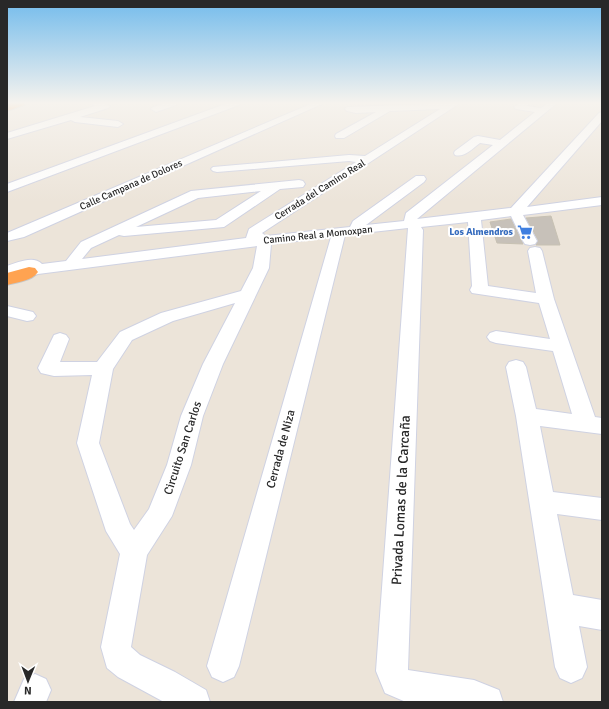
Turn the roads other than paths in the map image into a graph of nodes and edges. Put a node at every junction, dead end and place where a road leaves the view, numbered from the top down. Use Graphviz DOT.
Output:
graph roads {
  1 [pos="147,136"];
  2 [pos="244,136"];
  3 [pos="397,136"];
  4 [pos="513,136"];
  5 [pos="583,136"];
  6 [pos="503,144"];
  7 [pos="304,151"];
  8 [pos="459,153"];
  9 [pos="367,160"];
  10 [pos="317,161"];
  11 [pos="217,169"];
  12 [pos="420,179"];
  13 [pos="299,184"];
  14 [pos="278,187"];
  15 [pos="7,188"];
  16 [pos="599,203"];
  17 [pos="517,210"];
  18 [pos="412,222"];
  19 [pos="475,223"];
  20 [pos="357,226"];
  21 [pos="339,233"];
  22 [pos="110,234"];
  23 [pos="7,237"];
  24 [pos="258,240"];
  25 [pos="76,258"];
  26 [pos="21,269"];
  27 [pos="7,279"];
  28 [pos="249,294"];
  29 [pos="546,299"];
  30 [pos="7,311"];
  31 [pos="27,316"];
  32 [pos="496,337"];
  33 [pos="60,339"];
  34 [pos="560,346"];
  35 [pos="516,367"];
  36 [pos="103,368"];
  37 [pos="527,416"];
  38 [pos="594,425"];
  39 [pos="542,501"];
  40 [pos="602,509"];
  41 [pos="134,551"];
  42 [pos="561,608"];
  43 [pos="602,615"];
  44 [pos="223,666"];
  45 [pos="571,667"];
  46 [pos="194,702"];
  47 [pos="487,702"];
  1 -- 15 [label="street"];
  2 -- 23 [label="street, Calle Campana de Dolores"];
  3 -- 9 [label="street, Cerrada del Camino Real"];
  4 -- 6 [label="street"];
  5 -- 17 [label="street"];
  6 -- 8 [label="street"];
  6 -- 18 [label="street"];
  7 -- 10 [label="street"];
  9 -- 10 [label="street"];
  9 -- 24 [label="street, Cerrada del Camino Real"];
  10 -- 11 [label="street"];
  12 -- 20 [label="street"];
  13 -- 14 [label="street"];
  14 -- 22 [label="street"];
  14 -- 22 [label="street"];
  16 -- 17 [label="street, Camino Real a Momoxpan"];
  17 -- 18 [label="street, Camino Real a Momoxpan"];
  17 -- 19 [label="street, Camino Real a Momoxpan"];
  17 -- 29 [label="street"];
  18 -- 19 [label="street, Camino Real a Momoxpan"];
  18 -- 20 [label="street, Camino Real a Momoxpan"];
  18 -- 21 [label="street, Camino Real a Momoxpan"];
  18 -- 47 [label="street, Privada Lomas de la Carcaña"];
  19 -- 29 [label="street"];
  20 -- 24 [label="street, Camino Real a Momoxpan"];
  21 -- 24 [label="street, Camino Real a Momoxpan"];
  21 -- 44 [label="street, Cerrada de Niza"];
  22 -- 25 [label="street"];
  24 -- 25 [label="street, Camino Real a Momoxpan"];
  24 -- 28 [label="street, Circuito San Carlos"];
  25 -- 26 [label="street, Camino Real a Momoxpan"];
  26 -- 27 [label="highway"];
  28 -- 36 [label="street"];
  28 -- 41 [label="street, Circuito San Carlos"];
  29 -- 34 [label="street"];
  30 -- 31 [label="street"];
  32 -- 34 [label="street"];
  33 -- 36 [label="street"];
  34 -- 38 [label="street"];
  35 -- 37 [label="street"];
  36 -- 41 [label="street"];
  37 -- 38 [label="street"];
  37 -- 39 [label="street"];
  39 -- 40 [label="street"];
  39 -- 42 [label="street"];
  41 -- 46 [label="street"];
  42 -- 43 [label="street"];
  42 -- 45 [label="street"];
}
